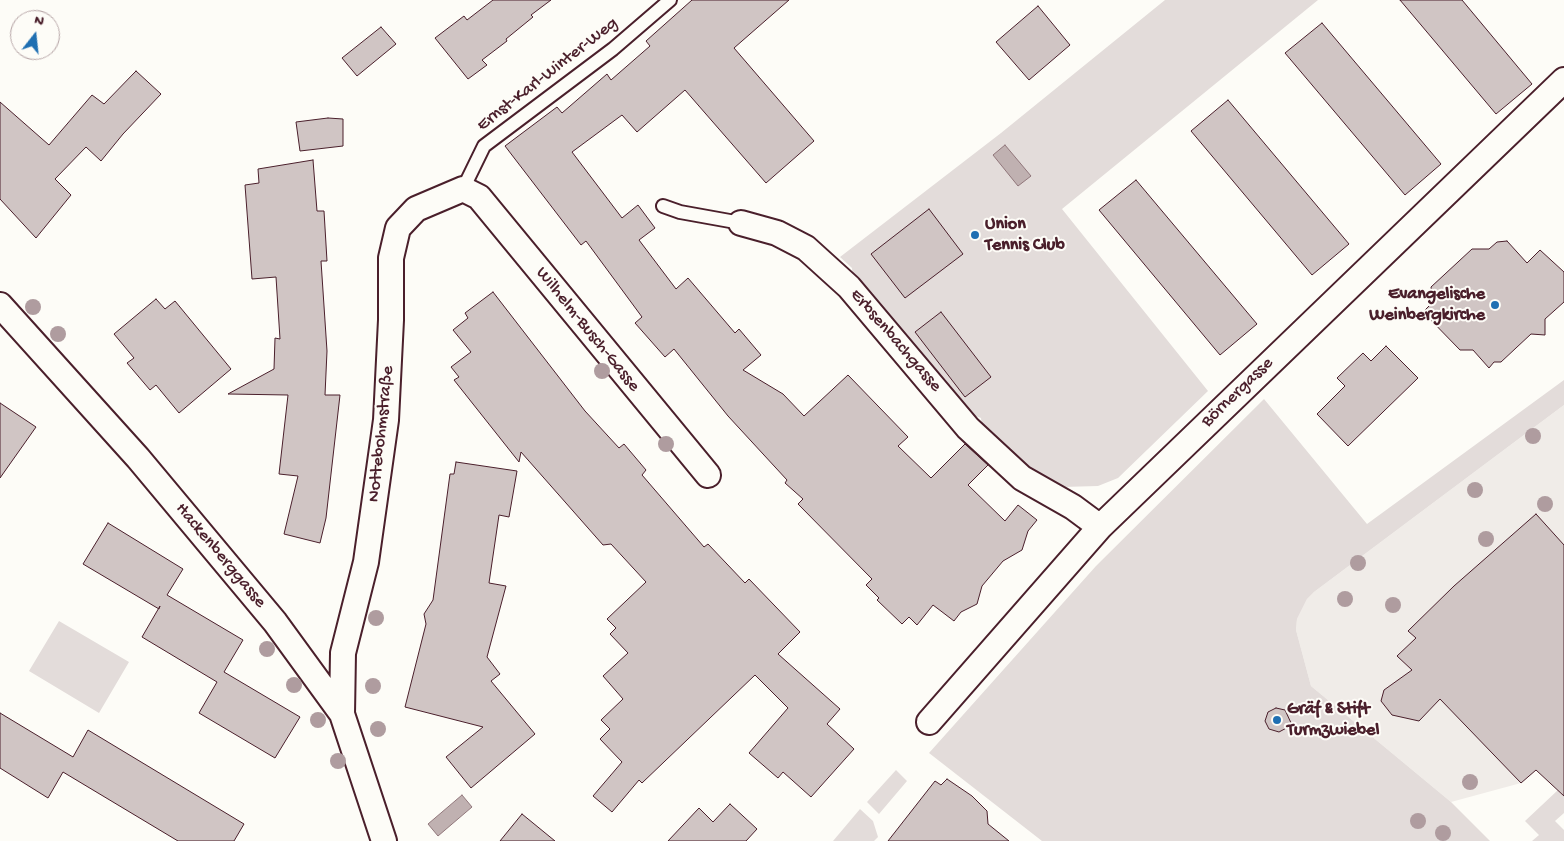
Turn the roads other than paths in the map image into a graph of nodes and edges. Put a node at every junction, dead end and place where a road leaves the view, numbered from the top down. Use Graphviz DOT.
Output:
graph roads {
  1 [pos="670,0"];
  2 [pos="1564,80"];
  3 [pos="463,190"];
  4 [pos="663,206"];
  5 [pos="741,223"];
  6 [pos="0,305"];
  7 [pos="708,475"];
  8 [pos="1100,527"];
  9 [pos="342,714"];
  10 [pos="929,722"];
  11 [pos="384,841"];
  1 -- 3 [label="lane, Ernst-Karl-Winter-Weg"];
  2 -- 8 [label="street, Börnergasse"];
  3 -- 7 [label="street, Wilhelm-Busch-Gasse"];
  3 -- 9 [label="street, Nottebohmstraße"];
  4 -- 5 [label="lane, Erbsenbachgasse"];
  5 -- 8 [label="street, Erbsenbachgasse"];
  6 -- 9 [label="street, Hackenberggasse"];
  8 -- 10 [label="street, Börnergasse"];
  9 -- 11 [label="street, Hackenberggasse"];
}
